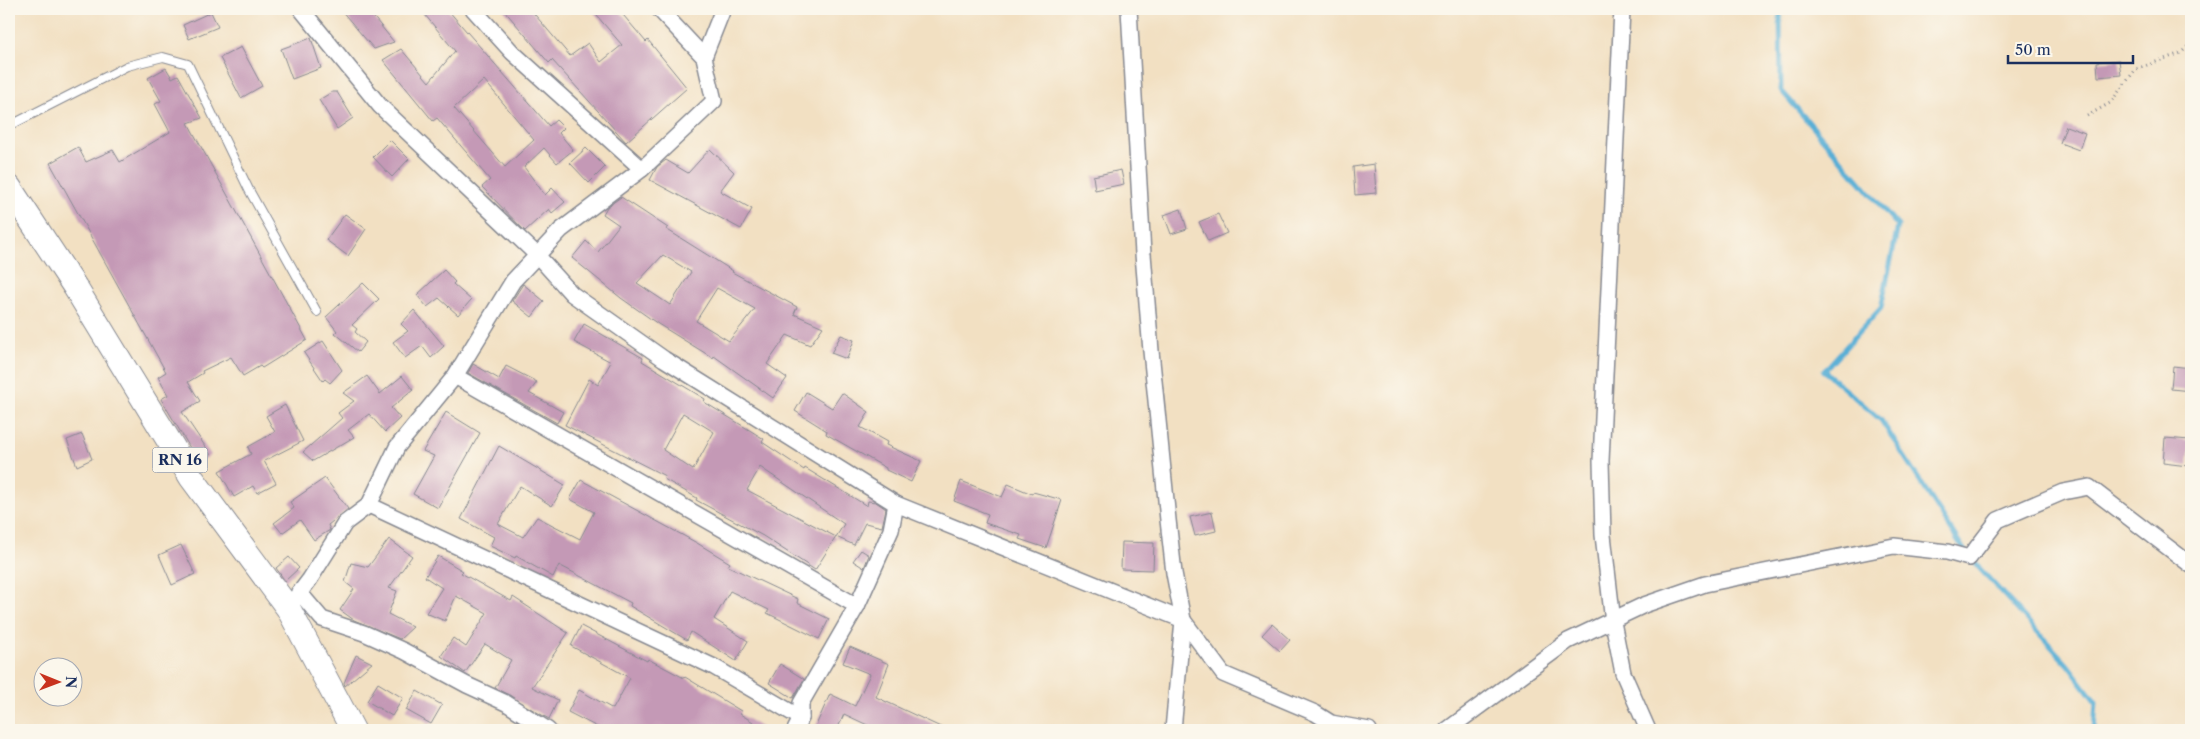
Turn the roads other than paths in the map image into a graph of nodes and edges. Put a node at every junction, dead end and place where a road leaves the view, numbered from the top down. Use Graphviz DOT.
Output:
graph roads {
  1 [pos="301,9"];
  2 [pos="473,9"];
  3 [pos="659,9"];
  4 [pos="723,9"];
  5 [pos="1129,9"];
  6 [pos="1622,9"];
  7 [pos="704,57"];
  8 [pos="9,126"];
  9 [pos="642,168"];
  10 [pos="9,187"];
  11 [pos="536,254"];
  12 [pos="317,312"];
  13 [pos="455,376"];
  14 [pos="896,504"];
  15 [pos="369,505"];
  16 [pos="2191,565"];
  17 [pos="294,600"];
  18 [pos="857,606"];
  19 [pos="1183,620"];
  20 [pos="1613,622"];
  21 [pos="798,724"];
  22 [pos="353,730"];
  23 [pos="548,730"];
  24 [pos="1173,730"];
  25 [pos="1369,730"];
  26 [pos="1447,730"];
  27 [pos="1648,730"];
  1 -- 11 [label="street"];
  2 -- 9 [label="street"];
  3 -- 7 [label="street"];
  4 -- 7 [label="street"];
  5 -- 19 [label="street"];
  6 -- 20 [label="street"];
  7 -- 9 [label="street"];
  8 -- 12 [label="lane"];
  9 -- 11 [label="street"];
  10 -- 17 [label="main road, RN 16"];
  11 -- 13 [label="street"];
  11 -- 14 [label="street"];
  13 -- 15 [label="street"];
  13 -- 18 [label="street"];
  14 -- 18 [label="street"];
  14 -- 19 [label="street"];
  15 -- 17 [label="street"];
  15 -- 21 [label="street"];
  16 -- 20 [label="street"];
  17 -- 22 [label="main road, RN 16"];
  17 -- 23 [label="street"];
  18 -- 21 [label="street"];
  19 -- 24 [label="street"];
  19 -- 25 [label="street"];
  20 -- 26 [label="street"];
  20 -- 27 [label="street"];
}
